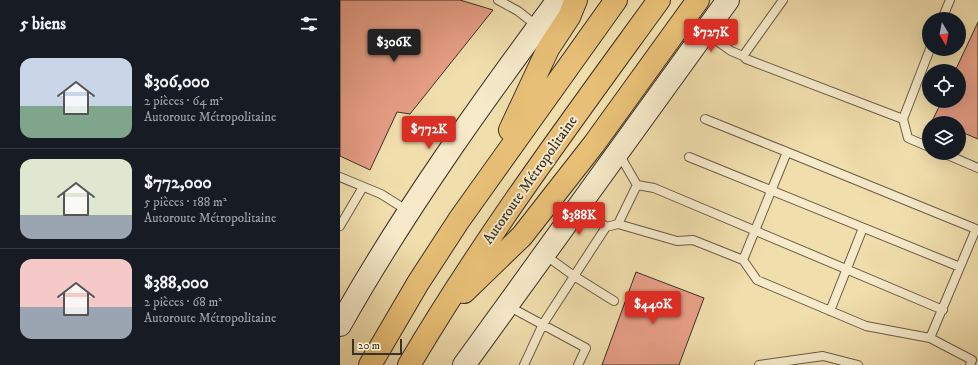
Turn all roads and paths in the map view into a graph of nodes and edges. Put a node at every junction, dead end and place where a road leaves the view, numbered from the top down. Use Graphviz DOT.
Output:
graph roads {
  1 [pos="498,0"];
  2 [pos="558,0"];
  3 [pos="576,0"];
  4 [pos="616,0"];
  5 [pos="659,0"];
  6 [pos="698,0"];
  7 [pos="728,0"];
  8 [pos="783,0"];
  9 [pos="950,0"];
  10 [pos="945,12"];
  11 [pos="538,27"];
  12 [pos="705,32"];
  13 [pos="743,56"];
  14 [pos="927,56"];
  15 [pos="705,119"];
  16 [pos="904,119"];
  17 [pos="922,144"];
  18 [pos="787,152"];
  19 [pos="618,153"];
  20 [pos="689,157"];
  21 [pos="959,160"];
  22 [pos="978,168"];
  23 [pos="340,177"];
  24 [pos="486,182"];
  25 [pos="637,185"];
  26 [pos="363,187"];
  27 [pos="771,192"];
  28 [pos="580,205"];
  29 [pos="409,211"];
  30 [pos="618,224"];
  31 [pos="340,226"];
  32 [pos="606,227"];
  33 [pos="863,228"];
  34 [pos="755,231"];
  35 [pos="544,255"];
  36 [pos="743,260"];
  37 [pos="960,267"];
  38 [pos="846,270"];
  39 [pos="574,276"];
  40 [pos="614,301"];
  41 [pos="507,306"];
  42 [pos="943,310"];
  43 [pos="830,311"];
  44 [pos="436,319"];
  45 [pos="543,324"];
  46 [pos="340,325"];
  47 [pos="930,338"];
  48 [pos="370,365"];
  49 [pos="409,365"];
  50 [pos="464,365"];
  51 [pos="524,365"];
  52 [pos="578,365"];
  53 [pos="759,365"];
  54 [pos="858,365"];
  55 [pos="970,365"];
  1 -- 11 [label="lane"];
  2 -- 11 [label="main road"];
  3 -- 24 [label="highway"];
  4 -- 24 [label="highway"];
  5 -- 44 [label="highway, Autoroute Métropolitaine"];
  6 -- 44 [label="highway"];
  7 -- 12 [label="main road"];
  8 -- 13 [label="lane"];
  9 -- 10 [label="lane"];
  11 -- 29 [label="main road"];
  12 -- 13 [label="lane"];
  12 -- 19 [label="main road"];
  13 -- 16 [label="lane"];
  14 -- 16 [label="lane"];
  15 -- 18 [label="lane"];
  16 -- 17 [label="lane"];
  18 -- 27 [label="lane"];
  18 -- 37 [label="lane"];
  19 -- 25 [label="lane"];
  19 -- 28 [label="main road"];
  20 -- 27 [label="lane"];
  21 -- 22 [label="lane"];
  23 -- 26 [label="lane"];
  24 -- 48 [label="highway"];
  25 -- 30 [label="lane"];
  25 -- 34 [label="lane"];
  26 -- 29 [label="lane"];
  26 -- 31 [label="lane"];
  27 -- 33 [label="lane"];
  27 -- 34 [label="lane"];
  28 -- 32 [label="lane"];
  28 -- 35 [label="main road"];
  29 -- 46 [label="main road"];
  30 -- 32 [label="lane"];
  30 -- 36 [label="lane"];
  32 -- 39 [label="lane"];
  33 -- 37 [label="lane"];
  33 -- 38 [label="lane"];
  34 -- 36 [label="lane"];
  34 -- 38 [label="lane"];
  35 -- 39 [label="lane"];
  35 -- 41 [label="main road"];
  36 -- 43 [label="lane"];
  37 -- 42 [label="lane"];
  38 -- 42 [label="lane"];
  38 -- 43 [label="lane"];
  39 -- 40 [label="lane"];
  39 -- 45 [label="lane"];
  41 -- 45 [label="lane"];
  41 -- 50 [label="main road"];
  42 -- 47 [label="lane"];
  43 -- 47 [label="lane"];
  44 -- 49 [label="highway, Autoroute Métropolitaine"];
  45 -- 51 [label="lane"];
  45 -- 52 [label="lane"];
  47 -- 55 [label="lane"];
  53 -- 54 [label="lane"];
}
